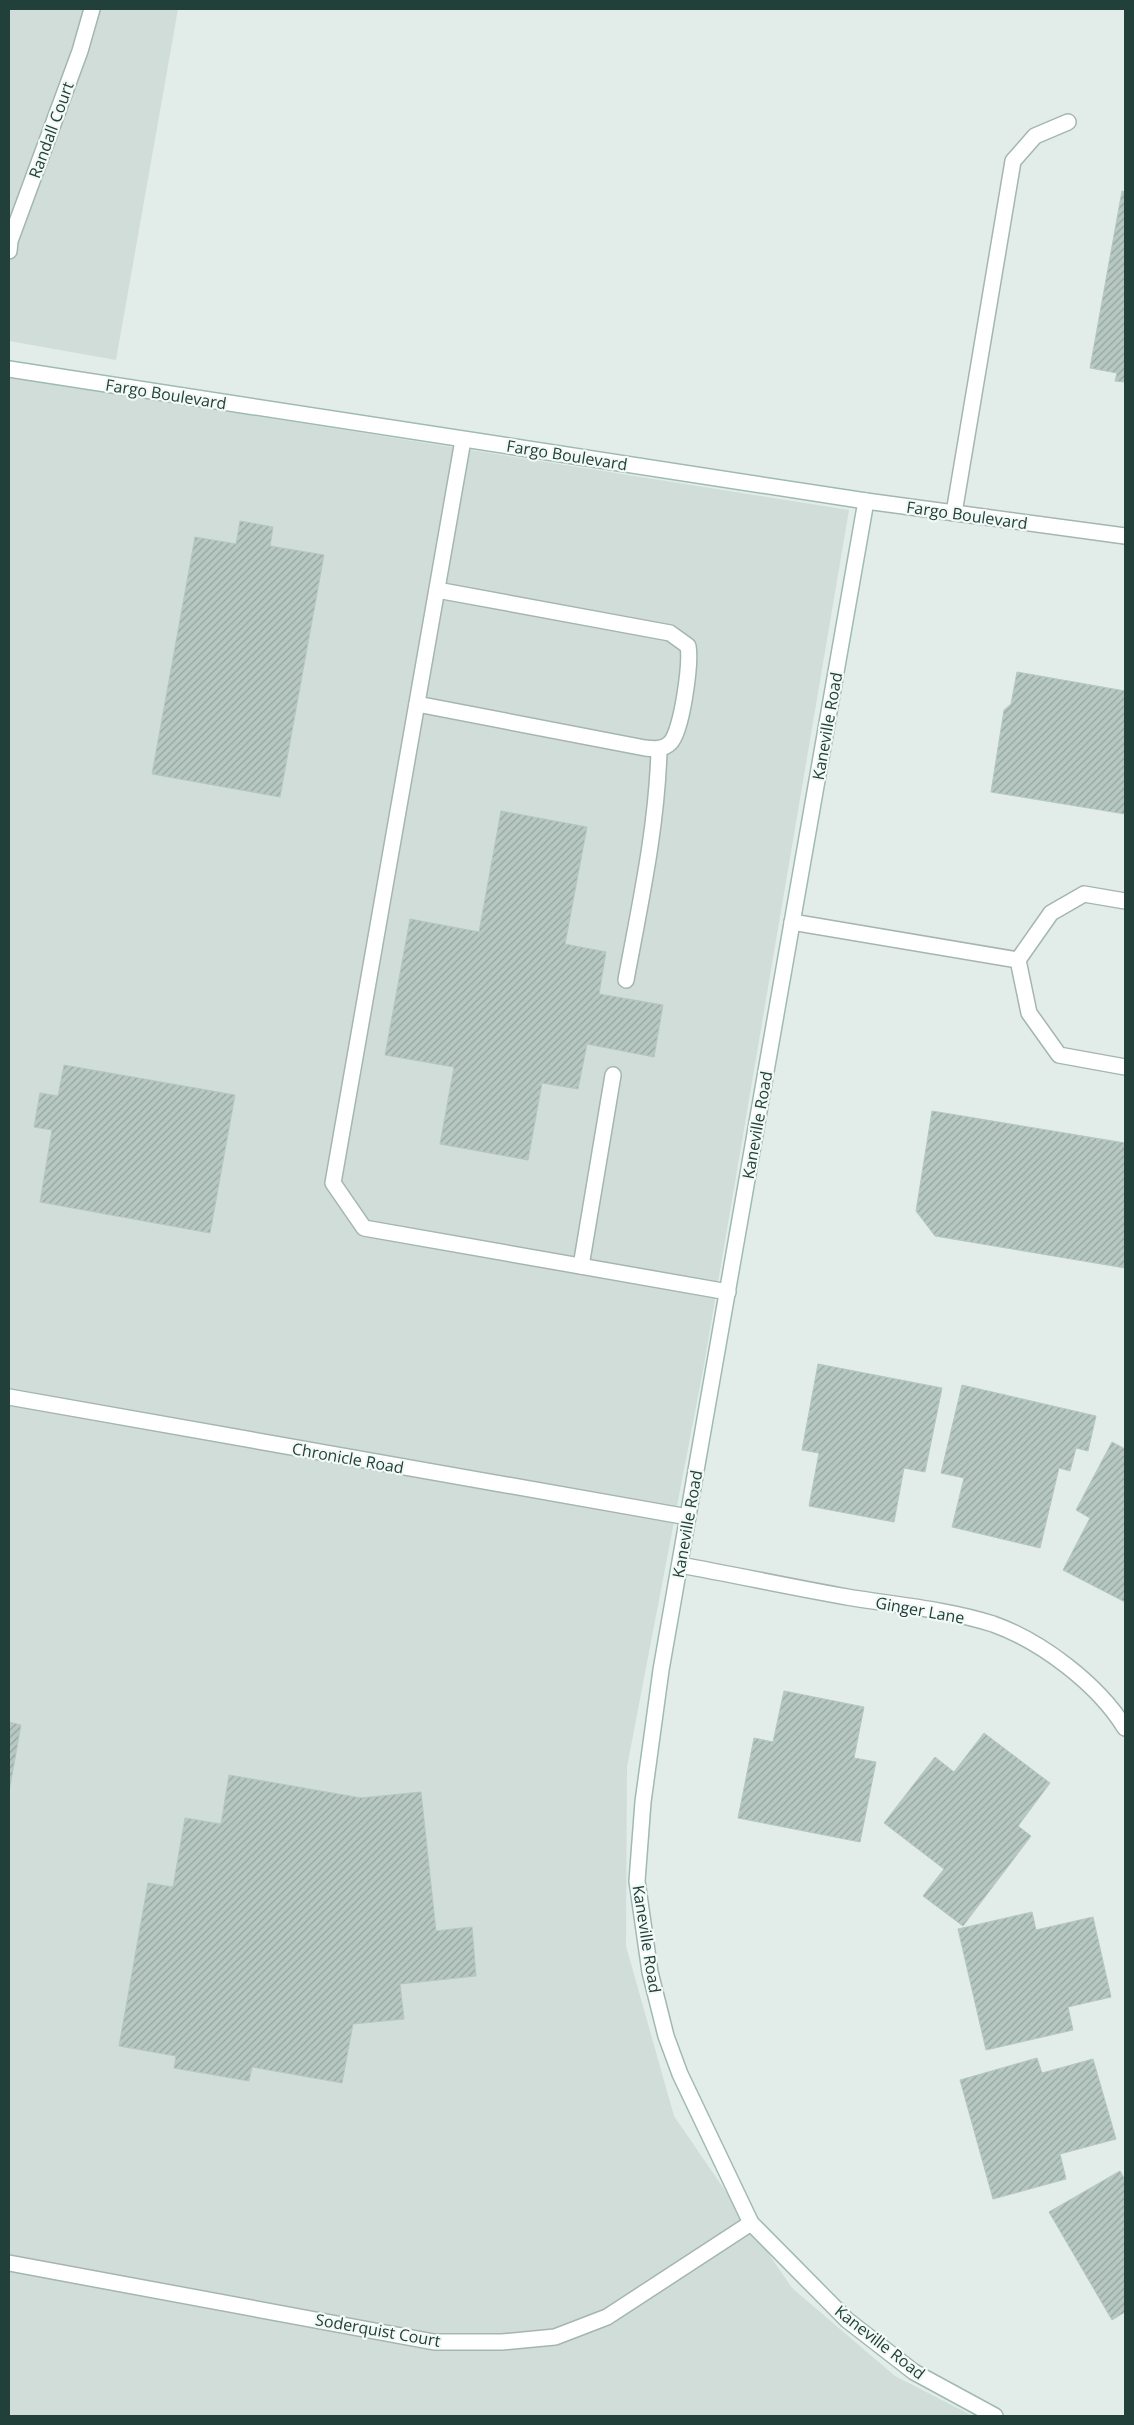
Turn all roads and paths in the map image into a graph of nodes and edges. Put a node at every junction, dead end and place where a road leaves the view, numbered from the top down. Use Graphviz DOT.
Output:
graph roads {
  1 [pos="92,9"];
  2 [pos="1068,122"];
  3 [pos="9,251"];
  4 [pos="9,369"];
  5 [pos="463,440"];
  6 [pos="866,501"];
  7 [pos="954,514"];
  8 [pos="1125,536"];
  9 [pos="437,590"];
  10 [pos="417,704"];
  11 [pos="659,750"];
  12 [pos="1125,901"];
  13 [pos="792,922"];
  14 [pos="1018,960"];
  15 [pos="626,980"];
  16 [pos="1125,1067"];
  17 [pos="613,1075"];
  18 [pos="581,1266"];
  19 [pos="728,1292"];
  20 [pos="9,1397"];
  21 [pos="688,1517"];
  22 [pos="680,1565"];
  23 [pos="1125,1728"];
  24 [pos="751,2223"];
  25 [pos="9,2263"];
  26 [pos="995,2416"];
  1 -- 3 [label="main road, Randall Court"];
  2 -- 7 [label="main road"];
  4 -- 5 [label="main road, Fargo Boulevard"];
  5 -- 6 [label="main road, Fargo Boulevard"];
  5 -- 9 [label="main road"];
  6 -- 7 [label="main road, Fargo Boulevard"];
  6 -- 13 [label="main road, Kaneville Road"];
  7 -- 8 [label="main road, Fargo Boulevard"];
  9 -- 10 [label="main road"];
  9 -- 11 [label="main road"];
  10 -- 11 [label="main road"];
  10 -- 18 [label="main road"];
  11 -- 15 [label="main road"];
  12 -- 14 [label="main road"];
  13 -- 14 [label="main road"];
  13 -- 19 [label="main road, Kaneville Road"];
  14 -- 16 [label="main road"];
  17 -- 18 [label="main road"];
  18 -- 19 [label="main road"];
  19 -- 21 [label="main road, Kaneville Road"];
  20 -- 21 [label="main road, Chronicle Road"];
  21 -- 22 [label="main road, Kaneville Road"];
  22 -- 23 [label="main road, Ginger Lane"];
  22 -- 24 [label="main road, Kaneville Road"];
  24 -- 25 [label="main road, Soderquist Court"];
  24 -- 26 [label="main road, Kaneville Road"];
}
